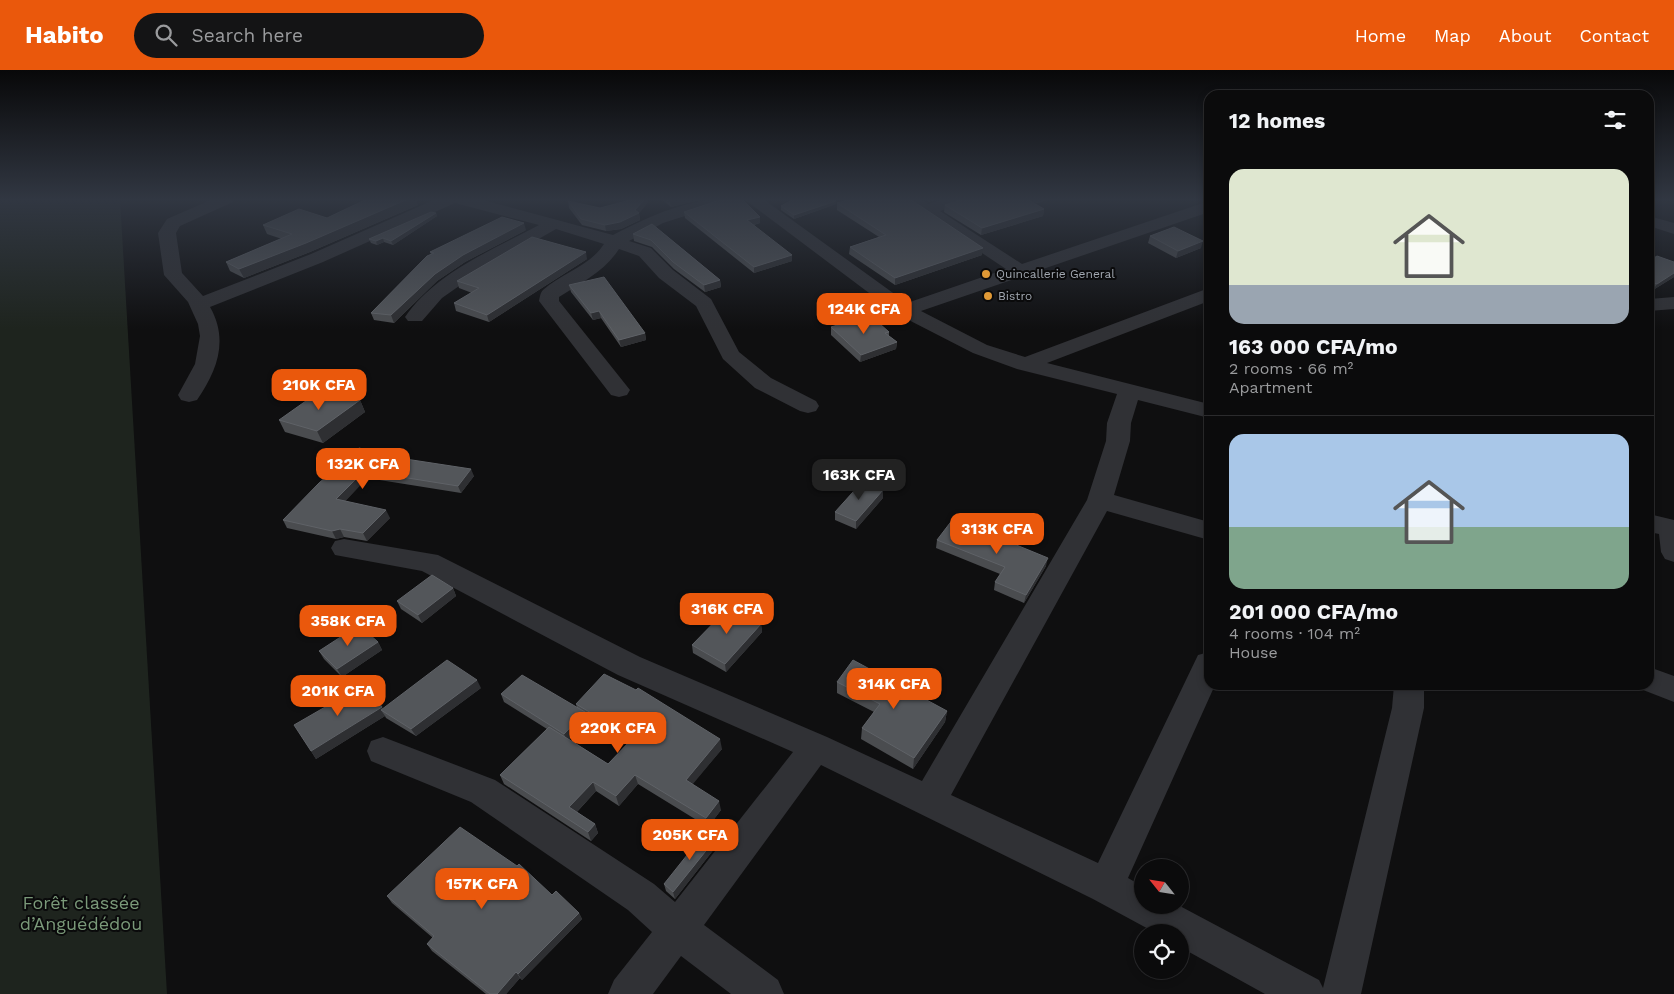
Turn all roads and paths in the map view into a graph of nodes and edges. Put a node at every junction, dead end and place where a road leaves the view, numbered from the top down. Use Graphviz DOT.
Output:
graph roads {
  1 [pos="169,242"];
  2 [pos="353,242"];
  3 [pos="521,242"];
  4 [pos="614,242"];
  5 [pos="618,242"];
  6 [pos="811,242"];
  7 [pos="976,242"];
  8 [pos="1103,242"];
  9 [pos="1021,271"];
  10 [pos="1204,296"];
  11 [pos="1674,303"];
  12 [pos="201,304"];
  13 [pos="1654,305"];
  14 [pos="904,310"];
  15 [pos="415,317"];
  16 [pos="1025,364"];
  17 [pos="619,390"];
  18 [pos="1129,392"];
  19 [pos="189,395"];
  20 [pos="808,406"];
  21 [pos="1204,410"];
  22 [pos="1100,500"];
  23 [pos="1204,530"];
  24 [pos="344,548"];
  25 [pos="1204,675"];
  26 [pos="1654,681"];
  27 [pos="1674,689"];
  28 [pos="1409,690"];
  29 [pos="814,747"];
  30 [pos="383,751"];
  31 [pos="929,801"];
  32 [pos="1106,886"];
  33 [pos="678,930"];
  34 [pos="628,994"];
  35 [pos="764,994"];
  36 [pos="1305,994"];
  37 [pos="1341,994"];
  1 -- 12 [label="street"];
  2 -- 12 [label="street"];
  3 -- 15 [label="street"];
  4 -- 17 [label="street"];
  5 -- 20 [label="street"];
  6 -- 14 [label="street"];
  7 -- 9 [label="street"];
  8 -- 9 [label="street"];
  9 -- 14 [label="street"];
  10 -- 16 [label="street"];
  11 -- 13 [label="street"];
  12 -- 19 [label="street"];
  14 -- 16 [label="street"];
  16 -- 18 [label="street"];
  18 -- 21 [label="street"];
  18 -- 22 [label="street"];
  22 -- 23 [label="street"];
  22 -- 31 [label="street"];
  24 -- 29 [label="street"];
  25 -- 32 [label="street"];
  26 -- 27 [label="street"];
  28 -- 37 [label="street"];
  29 -- 31 [label="street"];
  29 -- 33 [label="street"];
  30 -- 33 [label="street"];
  31 -- 32 [label="street"];
  32 -- 36 [label="street"];
  33 -- 34 [label="street"];
  33 -- 35 [label="street"];
}
